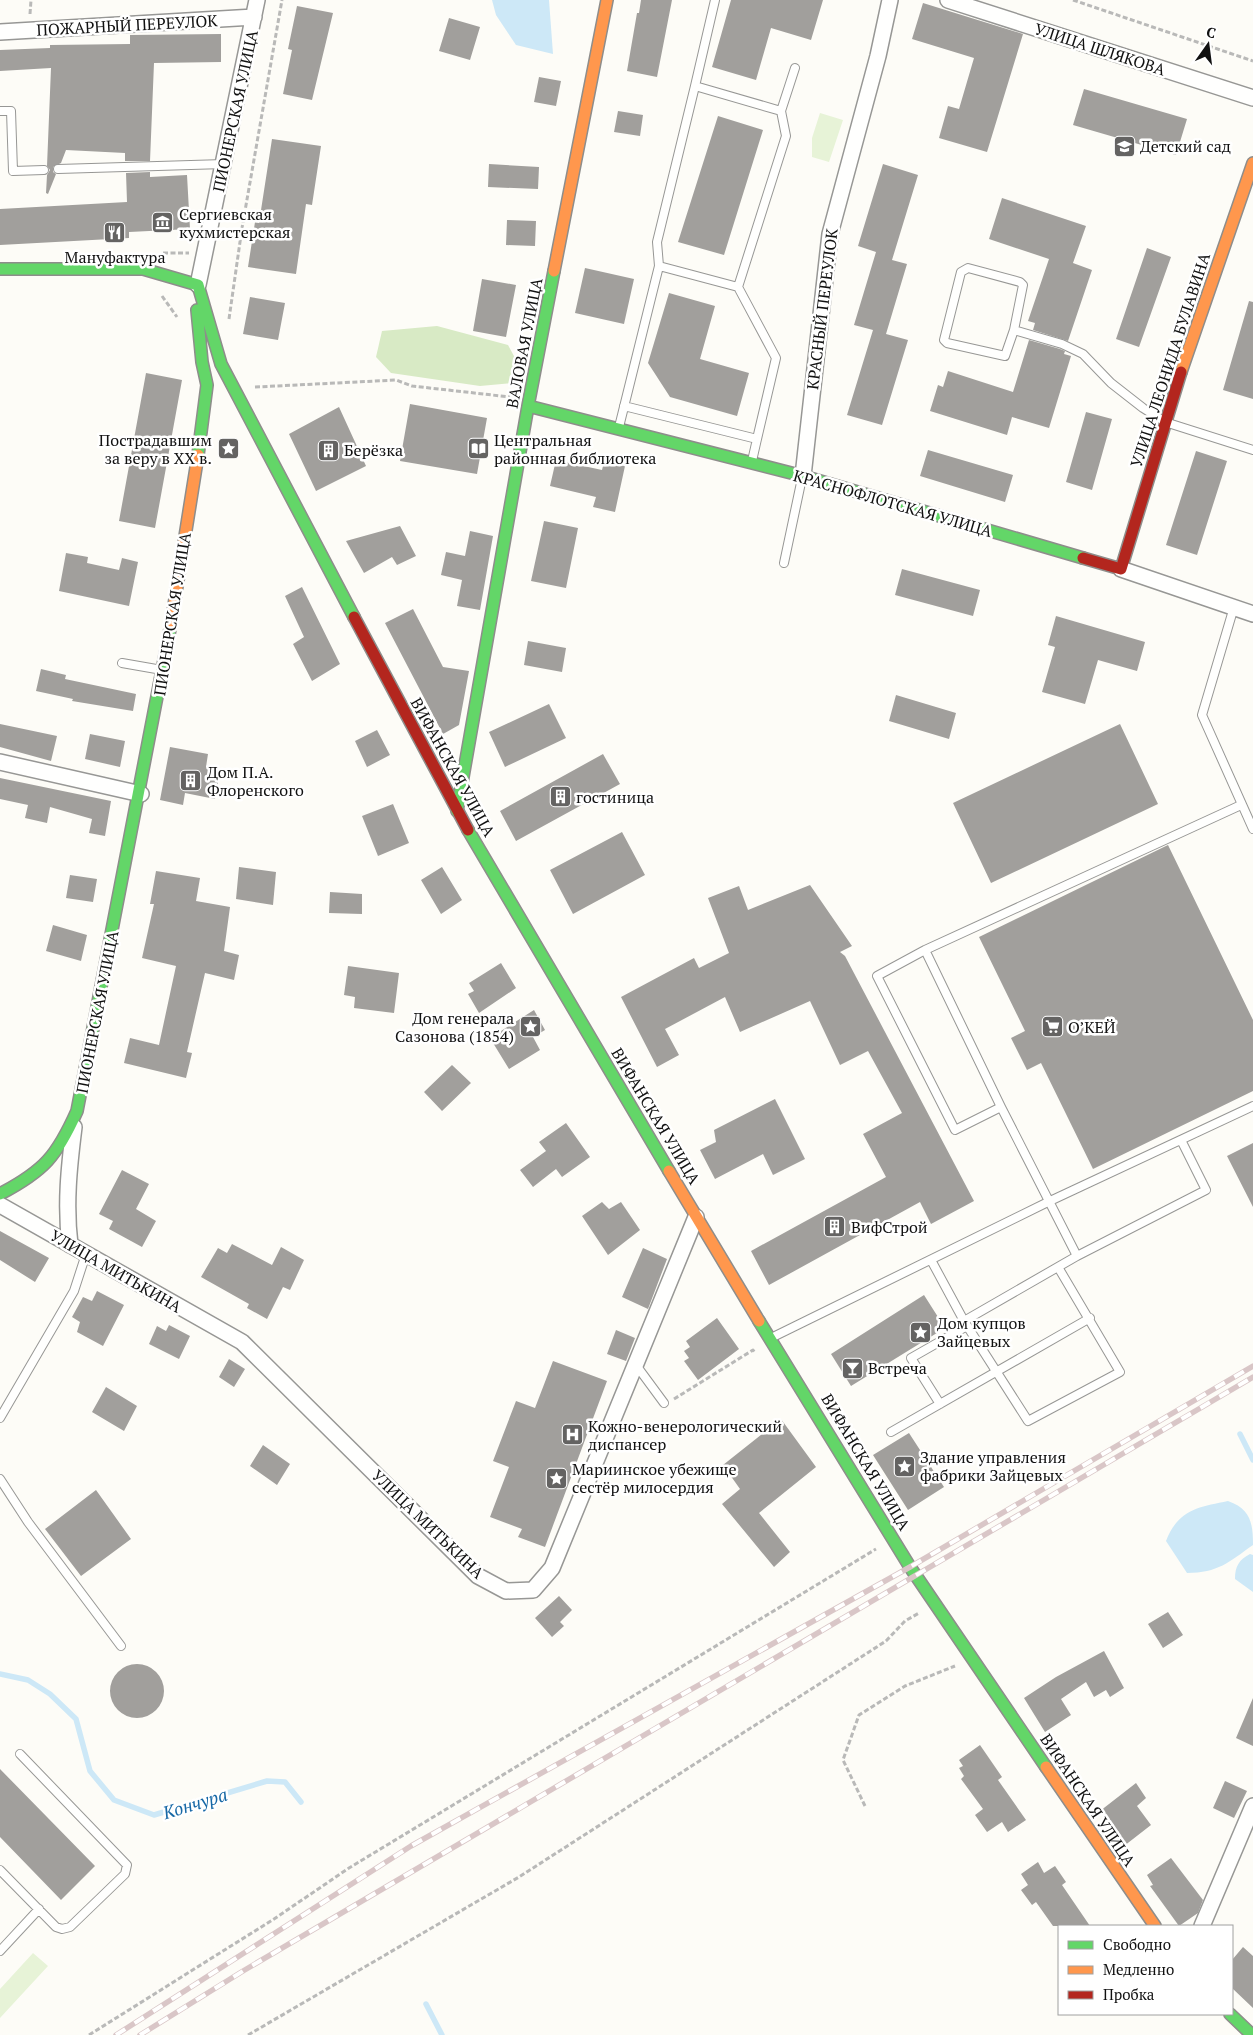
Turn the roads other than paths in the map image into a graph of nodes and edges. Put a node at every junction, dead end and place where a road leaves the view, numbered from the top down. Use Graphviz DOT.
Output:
graph roads {
  1 [pos="257,0"];
  2 [pos="607,0"];
  3 [pos="715,0"];
  4 [pos="890,0"];
  5 [pos="948,0"];
  6 [pos="254,17"];
  7 [pos="0,32"];
  8 [pos="795,68"];
  9 [pos="694,86"];
  10 [pos="1253,98"];
  11 [pos="0,111"];
  12 [pos="781,111"];
  13 [pos="1253,163"];
  14 [pos="224,164"];
  15 [pos="58,169"];
  16 [pos="44,170"];
  17 [pos="659,266"];
  18 [pos="0,269"];
  19 [pos="198,285"];
  20 [pos="738,287"];
  21 [pos="1014,330"];
  22 [pos="529,402"];
  23 [pos="624,406"];
  24 [pos="1165,422"];
  25 [pos="618,429"];
  26 [pos="757,439"];
  27 [pos="1253,450"];
  28 [pos="751,463"];
  29 [pos="803,476"];
  30 [pos="784,563"];
  31 [pos="1122,569"];
  32 [pos="1234,607"];
  33 [pos="1253,614"];
  34 [pos="122,664"];
  35 [pos="164,670"];
  36 [pos="0,762"];
  37 [pos="140,794"];
  38 [pos="1241,805"];
  39 [pos="457,811"];
  40 [pos="1253,829"];
  41 [pos="925,950"];
  42 [pos="1253,1106"];
  43 [pos="1001,1107"];
  44 [pos="77,1110"];
  45 [pos="1182,1140"];
  46 [pos="0,1194"];
  47 [pos="1050,1201"];
  48 [pos="0,1205"];
  49 [pos="696,1217"];
  50 [pos="70,1245"];
  51 [pos="86,1254"];
  52 [pos="1077,1256"];
  53 [pos="931,1260"];
  54 [pos="1058,1268"];
  55 [pos="1090,1318"];
  56 [pos="966,1324"];
  57 [pos="771,1338"];
  58 [pos="636,1365"];
  59 [pos="996,1371"];
  60 [pos="664,1403"];
  61 [pos="940,1404"];
  62 [pos="0,1418"];
  63 [pos="891,1432"];
  64 [pos="0,1479"];
  65 [pos="121,1646"];
  66 [pos="20,1754"];
  67 [pos="1253,1806"];
  68 [pos="0,1870"];
  69 [pos="39,1909"];
  70 [pos="1154,1925"];
  71 [pos="1202,1925"];
  72 [pos="0,1951"];
  73 [pos="1231,2015"];
  74 [pos="1252,2035"];
  1 -- 6 [label="street, ПИОНЕРСКАЯ УЛИЦА"];
  2 -- 22 [label="main road, ВАЛОВАЯ УЛИЦА"];
  3 -- 9 [label="lane"];
  4 -- 29 [label="street, КРАСНЫЙ ПЕРЕУЛОК"];
  5 -- 10 [label="street, УЛИЦА ШЛЯКОВА"];
  6 -- 7 [label="street, ПОЖАРНЫЙ ПЕРЕУЛОК"];
  6 -- 14 [label="street, ПИОНЕРСКАЯ УЛИЦА"];
  8 -- 12 [label="lane"];
  9 -- 12 [label="lane"];
  9 -- 17 [label="lane"];
  11 -- 16 [label="lane"];
  12 -- 20 [label="lane"];
  13 -- 24 [label="main road, УЛИЦА ЛЕОНИДА БУЛАВИНА"];
  14 -- 15 [label="lane"];
  14 -- 19 [label="street, ПИОНЕРСКАЯ УЛИЦА"];
  17 -- 20 [label="lane"];
  17 -- 23 [label="lane"];
  18 -- 19 [label="main road"];
  19 -- 35 [label="main road, ПИОНЕРСКАЯ УЛИЦА"];
  19 -- 39 [label="main road, ВИФАНСКАЯ УЛИЦА"];
  20 -- 26 [label="lane"];
  21 -- 21 [label="lane"];
  21 -- 24 [label="lane"];
  22 -- 25 [label="main road, КРАСНОФЛОТСКАЯ УЛИЦА"];
  22 -- 39 [label="main road, ВАЛОВАЯ УЛИЦА"];
  23 -- 25 [label="lane"];
  23 -- 26 [label="lane"];
  24 -- 27 [label="lane"];
  24 -- 31 [label="main road, УЛИЦА ЛЕОНИДА БУЛАВИНА"];
  25 -- 28 [label="main road, КРАСНОФЛОТСКАЯ УЛИЦА"];
  26 -- 28 [label="lane"];
  28 -- 29 [label="main road, КРАСНОФЛОТСКАЯ УЛИЦА"];
  29 -- 30 [label="lane"];
  29 -- 31 [label="main road, КРАСНОФЛОТСКАЯ УЛИЦА"];
  31 -- 32 [label="street, КРАСНОФЛОТСКАЯ УЛИЦА"];
  32 -- 33 [label="street, КРАСНОФЛОТСКАЯ УЛИЦА"];
  32 -- 38 [label="lane"];
  34 -- 35 [label="lane"];
  35 -- 37 [label="main road, ПИОНЕРСКАЯ УЛИЦА"];
  36 -- 37 [label="street"];
  37 -- 44 [label="main road, ПИОНЕРСКАЯ УЛИЦА"];
  38 -- 40 [label="lane"];
  38 -- 41 [label="lane"];
  39 -- 49 [label="main road, ВИФАНСКАЯ УЛИЦА"];
  41 -- 43 [label="lane"];
  41 -- 43 [label="lane"];
  42 -- 45 [label="lane"];
  43 -- 47 [label="lane"];
  44 -- 46 [label="main road, ПИОНЕРСКАЯ УЛИЦА"];
  44 -- 50 [label="street"];
  45 -- 47 [label="lane"];
  45 -- 52 [label="lane"];
  47 -- 52 [label="lane"];
  47 -- 53 [label="lane"];
  48 -- 50 [label="street, УЛИЦА МИТЬКИНА"];
  49 -- 57 [label="main road, ВИФАНСКАЯ УЛИЦА"];
  49 -- 58 [label="street, УЛИЦА МИТЬКИНА"];
  50 -- 51 [label="street, УЛИЦА МИТЬКИНА"];
  51 -- 58 [label="street, УЛИЦА МИТЬКИНА"];
  51 -- 62 [label="lane"];
  52 -- 54 [label="lane"];
  53 -- 56 [label="lane"];
  53 -- 57 [label="lane"];
  54 -- 55 [label="lane"];
  54 -- 56 [label="lane"];
  55 -- 59 [label="lane"];
  55 -- 59 [label="lane"];
  56 -- 59 [label="lane"];
  56 -- 61 [label="lane"];
  57 -- 70 [label="main road, ВИФАНСКАЯ УЛИЦА"];
  58 -- 60 [label="lane"];
  59 -- 61 [label="lane"];
  61 -- 63 [label="lane"];
  64 -- 65 [label="lane"];
  66 -- 69 [label="lane"];
  67 -- 71 [label="street"];
  68 -- 69 [label="lane"];
  69 -- 72 [label="lane"];
  73 -- 74 [label="main road"];
}
